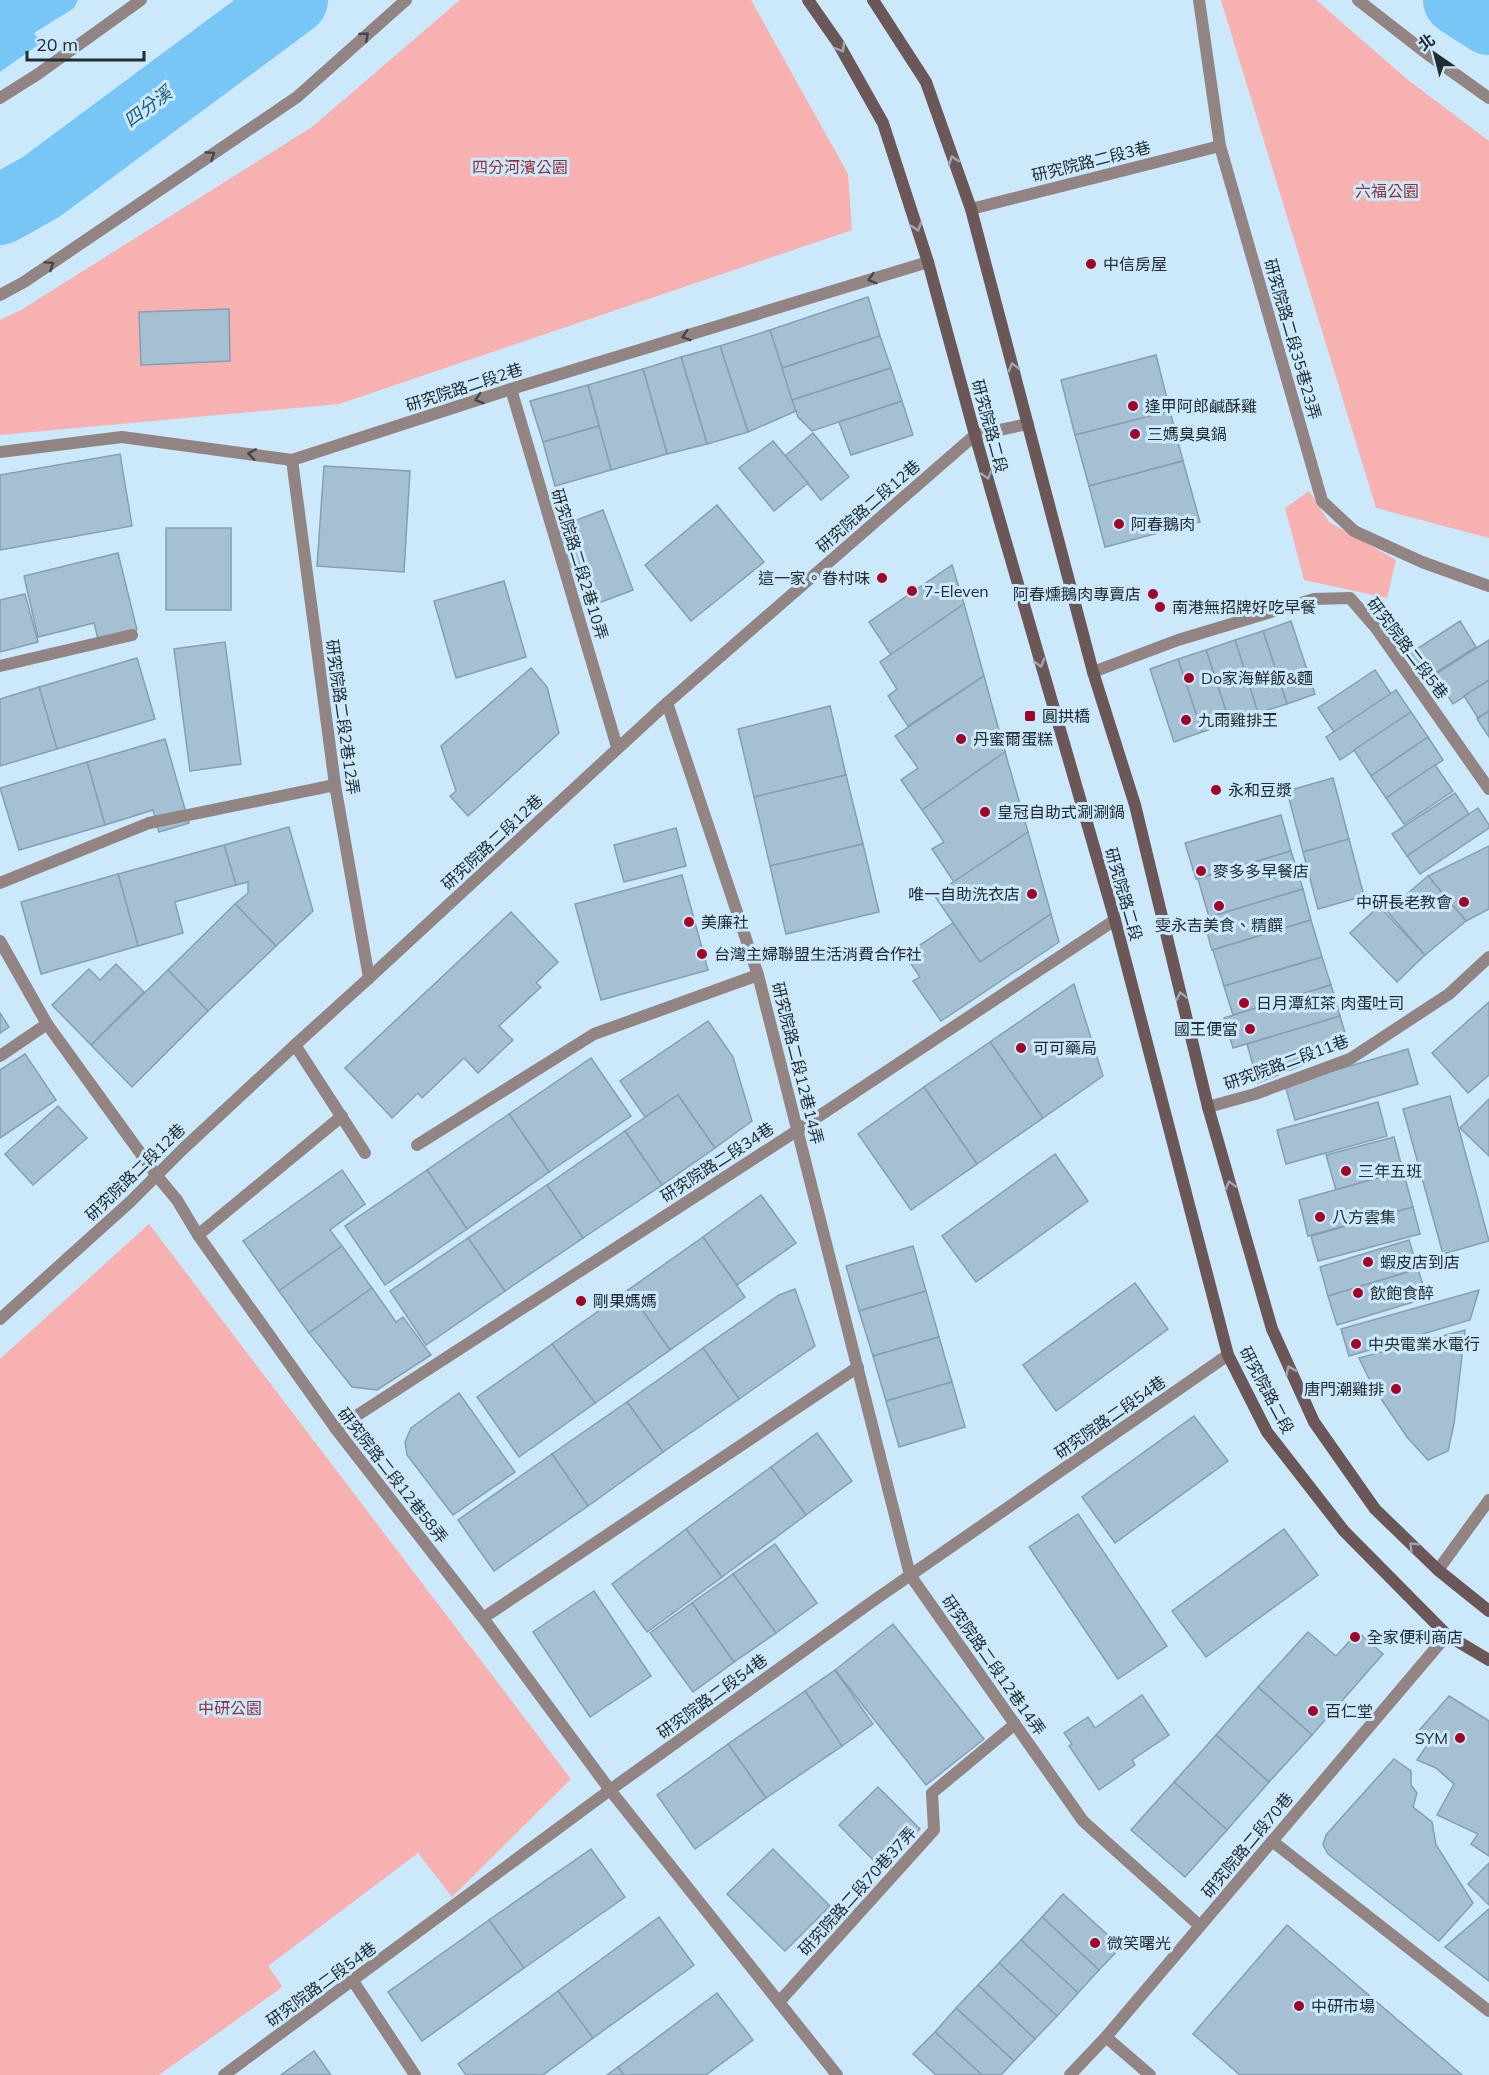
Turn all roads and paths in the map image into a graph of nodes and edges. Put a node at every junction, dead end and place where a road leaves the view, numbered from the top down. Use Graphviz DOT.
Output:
graph roads {
  1 [pos="141,0"];
  2 [pos="406,0"];
  3 [pos="808,0"];
  4 [pos="873,0"];
  5 [pos="1199,0"];
  6 [pos="1358,0"];
  7 [pos="0,98"];
  8 [pos="1489,98"];
  9 [pos="1220,146"];
  10 [pos="971,209"];
  11 [pos="928,262"];
  12 [pos="0,295"];
  13 [pos="511,389"];
  14 [pos="1028,424"];
  15 [pos="975,435"];
  16 [pos="0,452"];
  17 [pos="292,460"];
  18 [pos="1489,586"];
  19 [pos="132,635"];
  20 [pos="0,666"];
  21 [pos="1093,672"];
  22 [pos="667,703"];
  23 [pos="617,747"];
  24 [pos="335,785"];
  25 [pos="1489,789"];
  26 [pos="0,883"];
  27 [pos="1114,920"];
  28 [pos="0,941"];
  29 [pos="1489,957"];
  30 [pos="758,975"];
  31 [pos="369,978"];
  32 [pos="47,1024"];
  33 [pos="295,1045"];
  34 [pos="0,1056"];
  35 [pos="1208,1107"];
  36 [pos="342,1116"];
  37 [pos="798,1130"];
  38 [pos="417,1145"];
  39 [pos="365,1153"];
  40 [pos="157,1176"];
  41 [pos="198,1235"];
  42 [pos="0,1319"];
  43 [pos="1228,1355"];
  44 [pos="858,1367"];
  45 [pos="336,1429"];
  46 [pos="1489,1500"];
  47 [pos="1438,1570"];
  48 [pos="910,1575"];
  49 [pos="1489,1611"];
  50 [pos="483,1618"];
  51 [pos="1447,1635"];
  52 [pos="1489,1660"];
  53 [pos="1015,1724"];
  54 [pos="610,1790"];
  55 [pos="1272,1841"];
  56 [pos="1200,1926"];
  57 [pos="353,1981"];
  58 [pos="779,2001"];
  59 [pos="1489,2011"];
  60 [pos="1106,2037"];
  61 [pos="224,2075"];
  62 [pos="416,2075"];
  63 [pos="837,2075"];
  64 [pos="1070,2075"];
  65 [pos="1150,2075"];
  1 -- 7 [label="street"];
  12 -- 2 [label="street, one-way"];
  3 -- 11 [label="main road, 研究院路二段, one-way"];
  10 -- 4 [label="main road, 研究院路二段, one-way"];
  5 -- 9 [label="street, 研究院路二段35巷23弄"];
  6 -- 8 [label="street"];
  9 -- 10 [label="street, 研究院路二段3巷"];
  9 -- 18 [label="street, 研究院路二段35巷23弄"];
  14 -- 10 [label="main road, 研究院路二段, one-way"];
  11 -- 13 [label="street, 研究院路二段2巷, one-way"];
  11 -- 15 [label="main road, 研究院路二段"];
  13 -- 17 [label="street, 研究院路二段2巷, one-way"];
  13 -- 23 [label="street, 研究院路二段2巷10弄"];
  14 -- 15 [label="street, 研究院路二段12巷"];
  14 -- 21 [label="main road, 研究院路二段"];
  15 -- 22 [label="street, 研究院路二段12巷"];
  15 -- 27 [label="main road, 研究院路二段, one-way"];
  17 -- 16 [label="street, 研究院路二段2巷, one-way"];
  17 -- 24 [label="street, 研究院路二段2巷12弄"];
  19 -- 20 [label="street"];
  21 -- 25 [label="street, 研究院路二段5巷"];
  35 -- 21 [label="main road, 研究院路二段, one-way"];
  22 -- 23 [label="street, 研究院路二段12巷"];
  22 -- 30 [label="street, 研究院路二段12巷14弄"];
  23 -- 31 [label="street, 研究院路二段12巷"];
  24 -- 26 [label="street"];
  24 -- 31 [label="street, 研究院路二段2巷12弄"];
  27 -- 37 [label="street, 研究院路二段34巷"];
  27 -- 43 [label="main road, 研究院路二段"];
  28 -- 32 [label="street, 研究院路二段12巷58弄"];
  29 -- 35 [label="street, 研究院路二段11巷"];
  30 -- 37 [label="street, 研究院路二段12巷14弄"];
  30 -- 38 [label="street"];
  31 -- 33 [label="street, 研究院路二段12巷"];
  32 -- 34 [label="street"];
  32 -- 40 [label="street, 研究院路二段12巷58弄"];
  33 -- 36 [label="street"];
  33 -- 40 [label="street, 研究院路二段12巷"];
  47 -- 35 [label="main road, 研究院路二段, one-way"];
  36 -- 39 [label="street"];
  36 -- 41 [label="street"];
  37 -- 44 [label="street, 研究院路二段12巷14弄"];
  37 -- 45 [label="street, 研究院路二段34巷"];
  40 -- 41 [label="street, 研究院路二段12巷58弄"];
  40 -- 42 [label="street, 研究院路二段12巷"];
  41 -- 45 [label="street, 研究院路二段12巷58弄"];
  43 -- 48 [label="street, 研究院路二段54巷"];
  43 -- 51 [label="main road, 研究院路二段"];
  44 -- 48 [label="street, 研究院路二段12巷14弄"];
  44 -- 50 [label="street"];
  45 -- 50 [label="street, 研究院路二段12巷58弄"];
  46 -- 47 [label="street"];
  47 -- 49 [label="main road, 研究院路二段"];
  48 -- 53 [label="street, 研究院路二段12巷14弄"];
  48 -- 54 [label="street, 研究院路二段54巷"];
  50 -- 54 [label="street, 研究院路二段12巷58弄"];
  51 -- 52 [label="main road, 研究院路二段"];
  51 -- 55 [label="street, 研究院路二段70巷"];
  53 -- 56 [label="street, 研究院路二段12巷14弄"];
  53 -- 58 [label="street, 研究院路二段70巷37弄"];
  54 -- 57 [label="street, 研究院路二段54巷"];
  54 -- 58 [label="street"];
  55 -- 56 [label="street, 研究院路二段70巷"];
  55 -- 59 [label="street"];
  56 -- 60 [label="street, 研究院路二段70巷"];
  57 -- 61 [label="street, 研究院路二段54巷"];
  57 -- 62 [label="street"];
  58 -- 63 [label="street"];
  60 -- 64 [label="street, 研究院路二段70巷"];
  60 -- 65 [label="street"];
}
